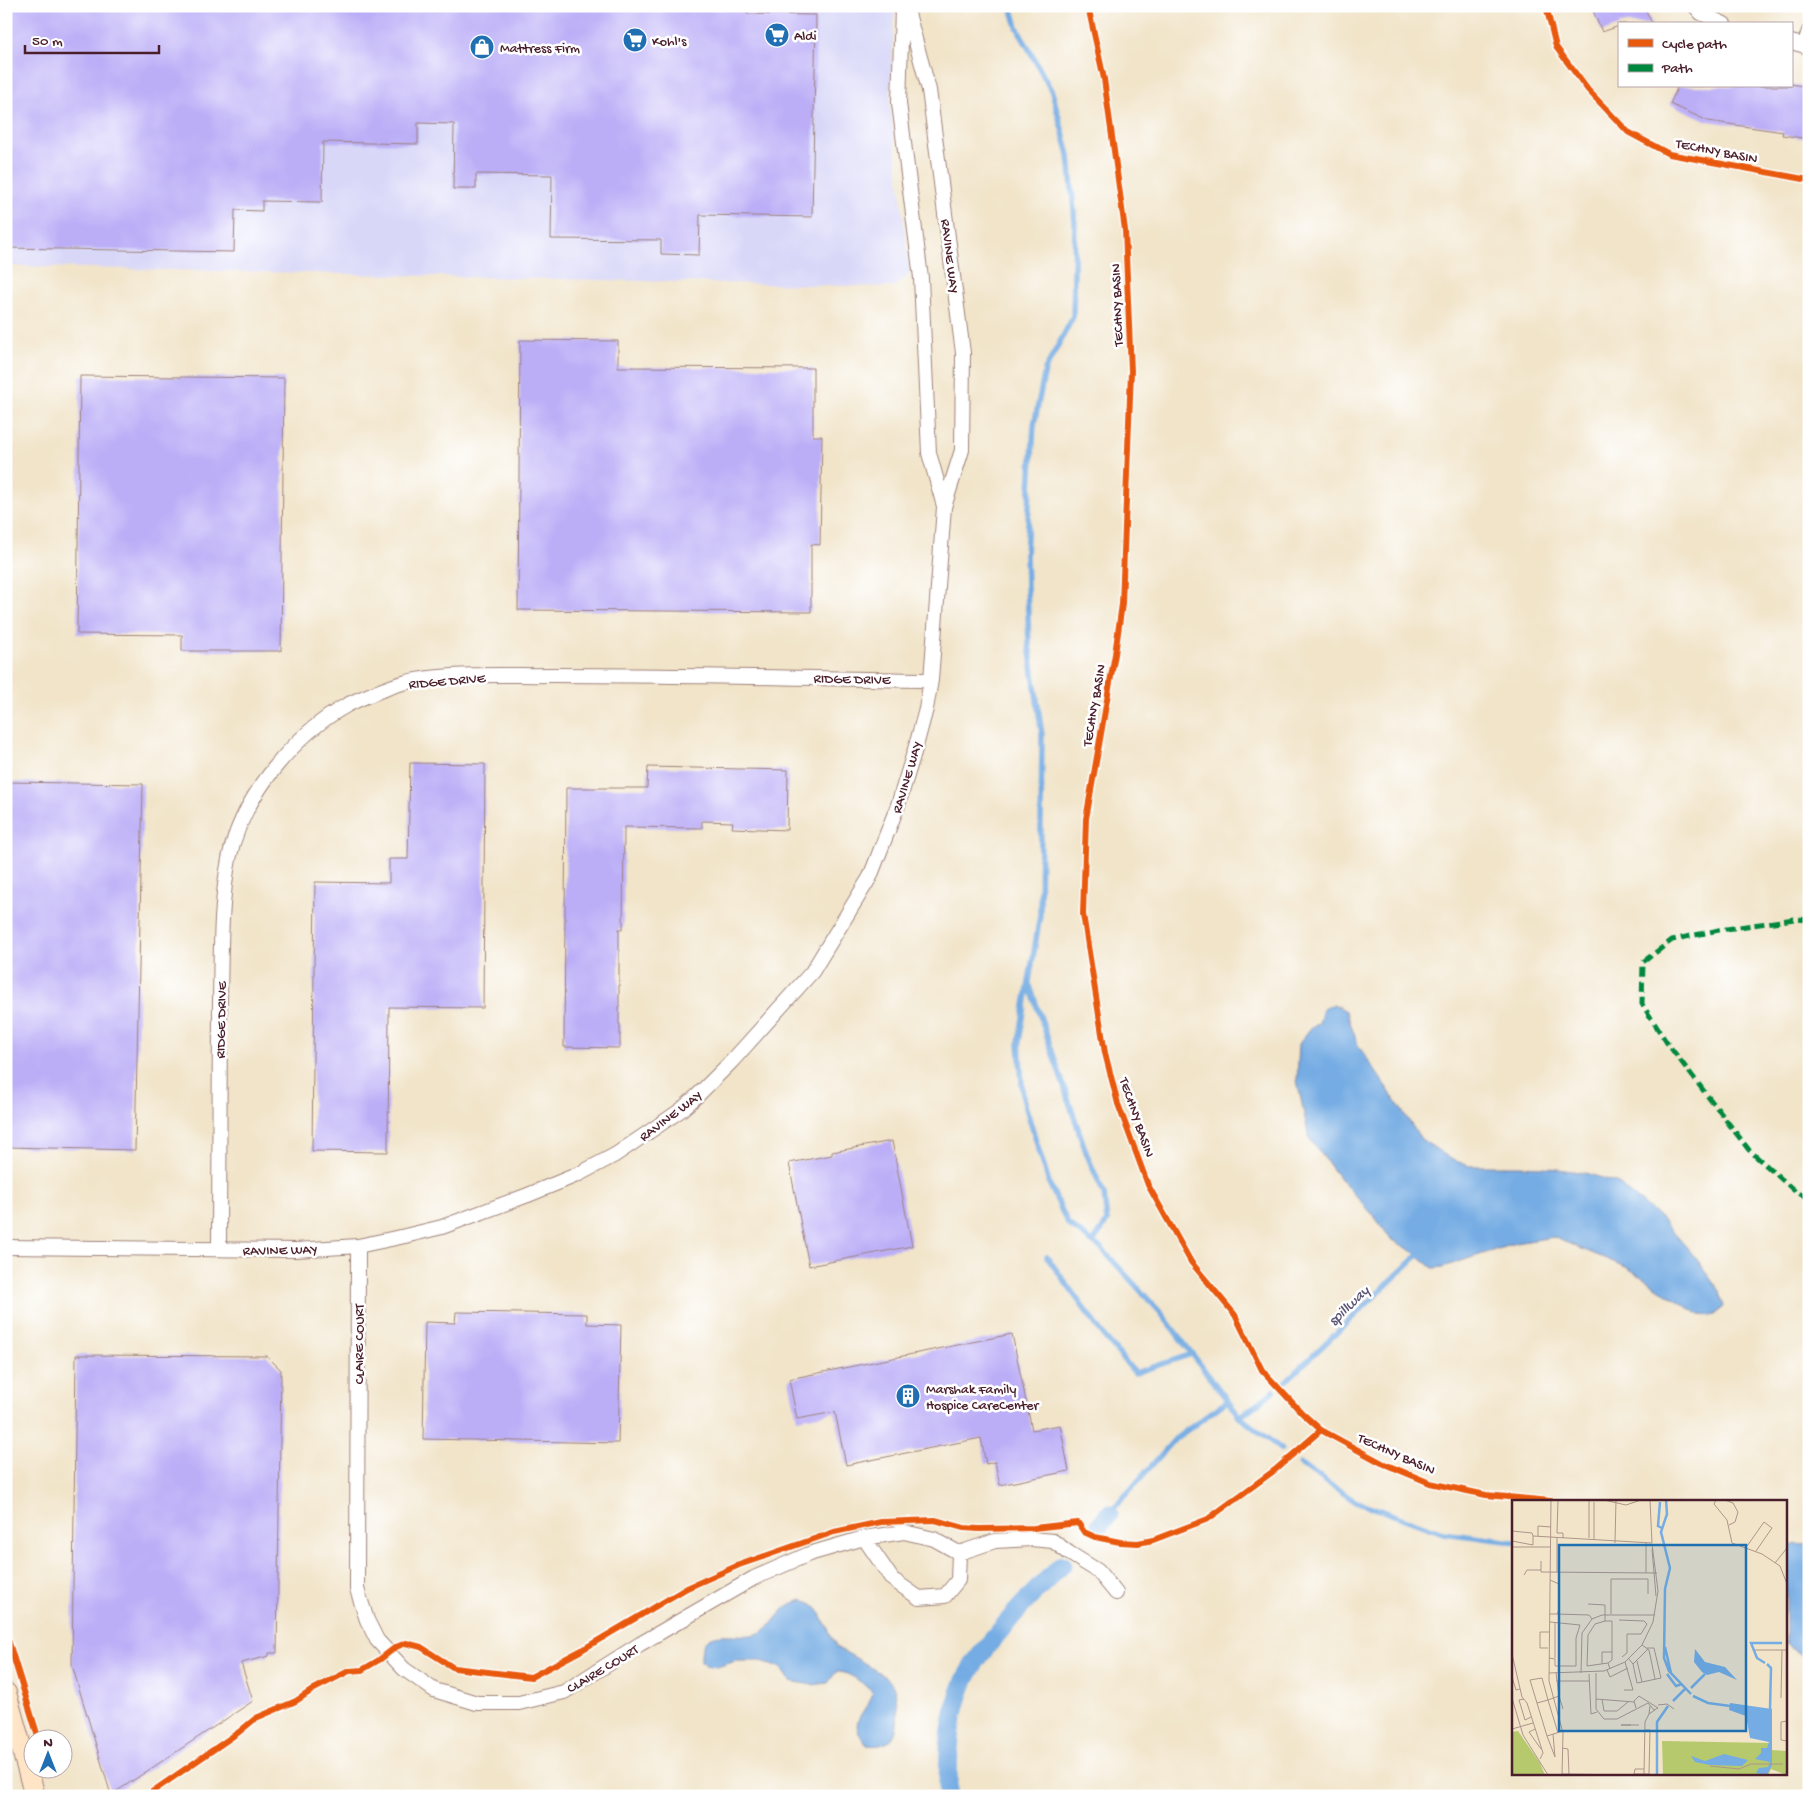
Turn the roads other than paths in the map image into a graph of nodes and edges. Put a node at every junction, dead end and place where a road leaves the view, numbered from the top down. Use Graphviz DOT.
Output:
graph roads {
  1 [pos="902,6"];
  2 [pos="906,6"];
  3 [pos="1695,6"];
  4 [pos="1720,22"];
  5 [pos="1809,31"];
  6 [pos="1801,45"];
  7 [pos="944,507"];
  8 [pos="931,680"];
  9 [pos="358,1246"];
  10 [pos="6,1247"];
  11 [pos="219,1249"];
  12 [pos="864,1538"];
  13 [pos="958,1553"];
  14 [pos="1116,1593"];
  15 [pos="6,1693"];
  16 [pos="35,1796"];
  1 -- 7 [label="street, RAVINE WAY"];
  2 -- 7 [label="street, RAVINE WAY"];
  3 -- 4 [label="street"];
  5 -- 6 [label="street"];
  7 -- 8 [label="street, RAVINE WAY"];
  8 -- 9 [label="street, RAVINE WAY"];
  8 -- 11 [label="street, RIDGE DRIVE"];
  9 -- 11 [label="street, RAVINE WAY"];
  9 -- 12 [label="street, CLAIRE COURT"];
  10 -- 11 [label="street, RAVINE WAY"];
  12 -- 13 [label="street, CLAIRE COURT"];
  12 -- 13 [label="street"];
  13 -- 14 [label="street"];
  15 -- 16 [label="street"];
}
